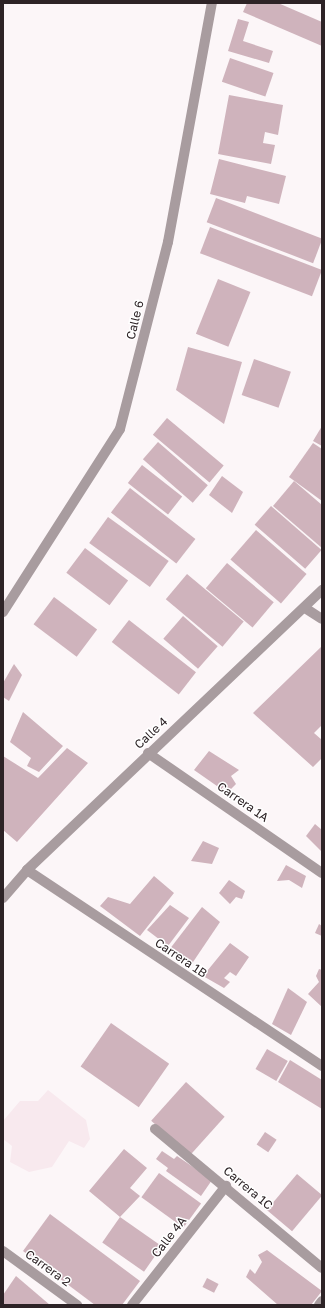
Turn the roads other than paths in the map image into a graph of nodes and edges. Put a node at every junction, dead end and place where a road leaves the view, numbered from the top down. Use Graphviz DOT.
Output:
graph roads {
  1 [pos="212,3"];
  2 [pos="322,590"];
  3 [pos="305,608"];
  4 [pos="3,612"];
  5 [pos="322,619"];
  6 [pos="148,753"];
  7 [pos="27,870"];
  8 [pos="322,873"];
  9 [pos="3,898"];
  10 [pos="322,1066"];
  11 [pos="155,1129"];
  12 [pos="226,1186"];
  13 [pos="3,1251"];
  14 [pos="322,1268"];
  15 [pos="322,1301"];
  16 [pos="77,1305"];
  17 [pos="132,1305"];
  18 [pos="319,1305"];
  1 -- 4 [label="street, Calle 6"];
  2 -- 3 [label="street, Calle 4"];
  3 -- 5 [label="street"];
  3 -- 6 [label="street, Calle 4"];
  6 -- 7 [label="street, Calle 4"];
  6 -- 8 [label="street, Carrera 1A"];
  7 -- 9 [label="street, Calle 4"];
  7 -- 10 [label="street, Carrera 1B"];
  11 -- 12 [label="street, Carrera 1C"];
  12 -- 14 [label="street, Carrera 1C"];
  12 -- 17 [label="street, Calle 4A"];
  13 -- 16 [label="street, Carrera 2"];
  15 -- 18 [label="street"];
}
